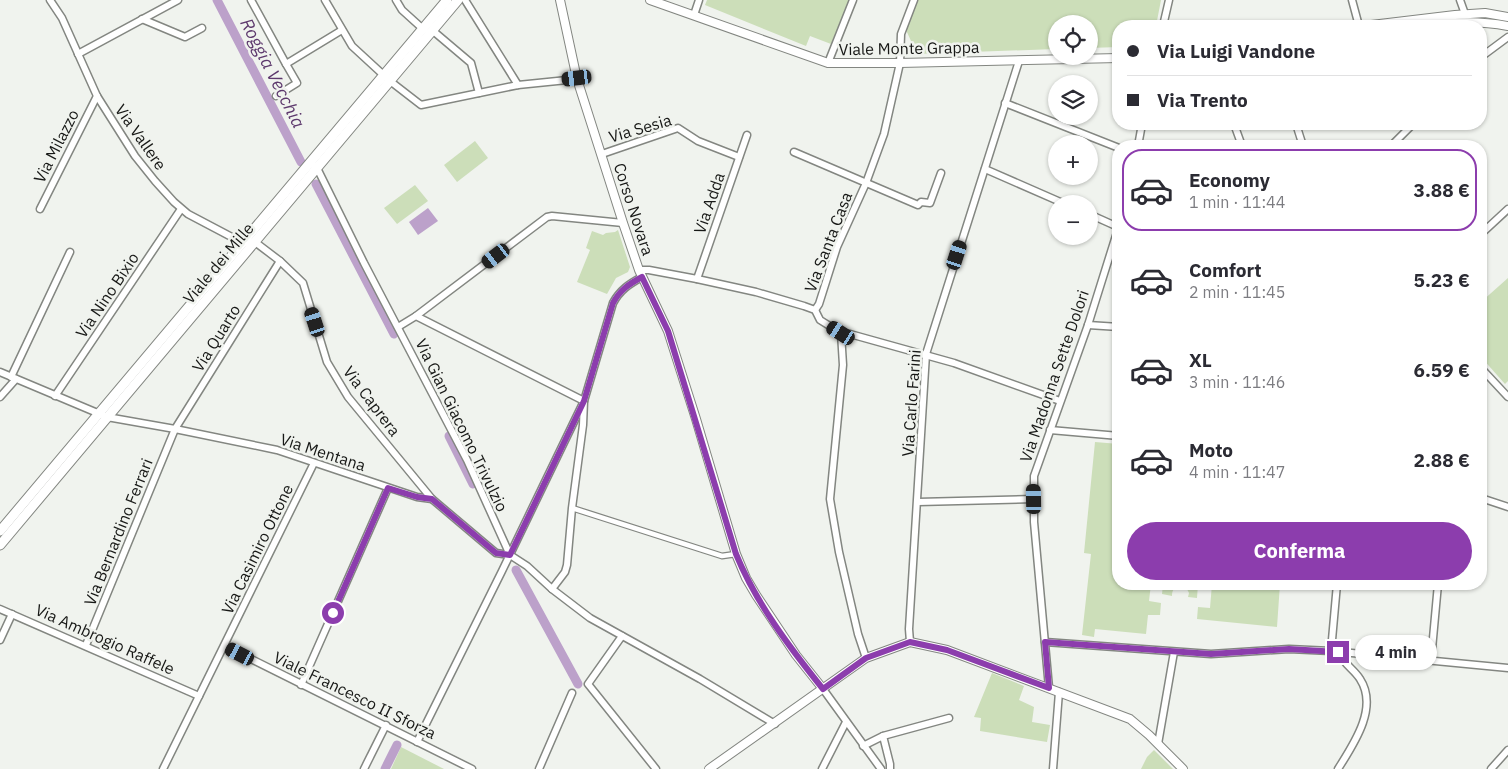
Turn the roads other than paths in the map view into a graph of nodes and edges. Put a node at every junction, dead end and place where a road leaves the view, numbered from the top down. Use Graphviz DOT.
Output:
graph roads {
  1 [pos="178,0"];
  2 [pos="251,0"];
  3 [pos="325,0"];
  4 [pos="396,0"];
  5 [pos="447,0"];
  6 [pos="458,0"];
  7 [pos="465,0"];
  8 [pos="560,0"];
  9 [pos="650,0"];
  10 [pos="699,0"];
  11 [pos="853,0"];
  12 [pos="914,0"];
  13 [pos="1169,0"];
  14 [pos="1352,0"];
  15 [pos="1460,0"];
  16 [pos="53,1"];
  17 [pos="1465,14"];
  18 [pos="694,15"];
  19 [pos="1508,17"];
  20 [pos="142,19"];
  21 [pos="1164,20"];
  22 [pos="1359,20"];
  23 [pos="1413,20"];
  24 [pos="1487,22"];
  25 [pos="1508,26"];
  26 [pos="202,28"];
  27 [pos="428,29"];
  28 [pos="342,30"];
  29 [pos="1508,37"];
  30 [pos="1487,53"];
  31 [pos="78,54"];
  32 [pos="1112,58"];
  33 [pos="1019,60"];
  34 [pos="828,63"];
  35 [pos="900,63"];
  36 [pos="286,64"];
  37 [pos="387,78"];
  38 [pos="577,78"];
  39 [pos="518,85"];
  40 [pos="479,93"];
  41 [pos="96,96"];
  42 [pos="276,96"];
  43 [pos="1005,103"];
  44 [pos="1407,130"];
  45 [pos="747,135"];
  46 [pos="1397,140"];
  47 [pos="1112,145"];
  48 [pos="794,152"];
  49 [pos="602,154"];
  50 [pos="739,157"];
  51 [pos="985,169"];
  52 [pos="310,170"];
  53 [pos="941,173"];
  54 [pos="866,183"];
  55 [pos="1048,197"];
  56 [pos="40,209"];
  57 [pos="181,209"];
  58 [pos="1508,209"];
  59 [pos="1098,218"];
  60 [pos="623,223"];
  61 [pos="1112,223"];
  62 [pos="1487,228"];
  63 [pos="255,242"];
  64 [pos="243,243"];
  65 [pos="1112,248"];
  66 [pos="70,252"];
  67 [pos="280,261"];
  68 [pos="641,274"];
  69 [pos="697,279"];
  70 [pos="814,310"];
  71 [pos="416,316"];
  72 [pos="1088,325"];
  73 [pos="398,327"];
  74 [pos="1112,327"];
  75 [pos="841,333"];
  76 [pos="926,354"];
  77 [pos="0,372"];
  78 [pos="1487,374"];
  79 [pos="13,378"];
  80 [pos="56,396"];
  81 [pos="0,397"];
  82 [pos="1508,397"];
  83 [pos="584,401"];
  84 [pos="1060,401"];
  85 [pos="102,415"];
  86 [pos="175,429"];
  87 [pos="1050,430"];
  88 [pos="1112,435"];
  89 [pos="314,463"];
  90 [pos="388,488"];
  91 [pos="432,499"];
  92 [pos="1034,499"];
  93 [pos="1487,500"];
  94 [pos="918,502"];
  95 [pos="1508,507"];
  96 [pos="572,508"];
  97 [pos="0,531"];
  98 [pos="0,545"];
  99 [pos="736,554"];
  100 [pos="510,555"];
  101 [pos="552,589"];
  102 [pos="1336,590"];
  103 [pos="1438,590"];
  104 [pos="0,608"];
  105 [pos="12,614"];
  106 [pos="622,636"];
  107 [pos="0,640"];
  108 [pos="910,642"];
  109 [pos="1045,642"];
  110 [pos="86,646"];
  111 [pos="225,646"];
  112 [pos="1331,651"];
  113 [pos="1174,652"];
  114 [pos="1338,652"];
  115 [pos="866,658"];
  116 [pos="1432,660"];
  117 [pos="1508,668"];
  118 [pos="301,685"];
  119 [pos="1049,688"];
  120 [pos="823,689"];
  121 [pos="1059,692"];
  122 [pos="572,693"];
  123 [pos="199,696"];
  124 [pos="950,718"];
  125 [pos="846,722"];
  126 [pos="775,724"];
  127 [pos="386,725"];
  128 [pos="883,736"];
  129 [pos="417,742"];
  130 [pos="1158,744"];
  131 [pos="862,746"];
  132 [pos="1508,750"];
  133 [pos="163,769"];
  134 [pos="364,769"];
  135 [pos="472,769"];
  136 [pos="539,769"];
  137 [pos="656,769"];
  138 [pos="709,769"];
  139 [pos="822,769"];
  140 [pos="881,769"];
  141 [pos="890,769"];
  142 [pos="1053,769"];
  143 [pos="1183,769"];
  144 [pos="1338,769"];
  145 [pos="1491,769"];
  1 -- 20 [label="street"];
  2 -- 36 [label="street"];
  3 -- 28 [label="street"];
  4 -- 27 [label="street"];
  5 -- 27 [label="main road, Viale dei Mille"];
  6 -- 27 [label="main road, Viale dei Mille"];
  7 -- 39 [label="street"];
  8 -- 38 [label="street, Corso Novara"];
  9 -- 18 [label="street, Viale Monte Grappa"];
  10 -- 18 [label="street"];
  11 -- 34 [label="street"];
  12 -- 35 [label="street, Via Santa Casa"];
  13 -- 21 [label="street"];
  14 -- 22 [label="street"];
  15 -- 17 [label="street"];
  16 -- 31 [label="street, Via Vallere"];
  17 -- 19 [label="street"];
  17 -- 23 [label="street"];
  18 -- 34 [label="street, Viale Monte Grappa"];
  20 -- 26 [label="street"];
  20 -- 31 [label="street"];
  24 -- 25 [label="street"];
  27 -- 37 [label="main road, Viale dei Mille"];
  27 -- 40 [label="street"];
  28 -- 36 [label="street"];
  28 -- 37 [label="street"];
  29 -- 30 [label="street"];
  31 -- 41 [label="street, Via Vallere"];
  32 -- 33 [label="street, Viale Monte Grappa"];
  33 -- 35 [label="street, Viale Monte Grappa"];
  33 -- 43 [label="street, Via Carlo Farini"];
  34 -- 35 [label="street, Viale Monte Grappa"];
  35 -- 54 [label="street, Via Santa Casa"];
  36 -- 42 [label="street"];
  37 -- 40 [label="street"];
  37 -- 52 [label="main road, Viale dei Mille"];
  38 -- 39 [label="street"];
  38 -- 49 [label="street, Corso Novara"];
  39 -- 40 [label="street"];
  41 -- 56 [label="street, Via Milazzo"];
  41 -- 57 [label="street, Via Vallere"];
  43 -- 47 [label="street"];
  43 -- 51 [label="street, Via Carlo Farini"];
  44 -- 46 [label="street"];
  45 -- 50 [label="street, Via Adda"];
  48 -- 54 [label="street"];
  49 -- 50 [label="street, Via Sesia"];
  49 -- 60 [label="street, Corso Novara"];
  50 -- 69 [label="street, Via Adda"];
  51 -- 55 [label="street"];
  51 -- 76 [label="street, Via Carlo Farini"];
  52 -- 63 [label="main road, Viale dei Mille"];
  52 -- 64 [label="main road, Viale dei Mille"];
  52 -- 73 [label="street, Via Gian Giacomo Trivulzio"];
  53 -- 54 [label="street, Via Santa Casa"];
  54 -- 70 [label="street, Via Santa Casa"];
  57 -- 64 [label="street, Via Vallere"];
  57 -- 80 [label="street, Via Nino Bixio"];
  58 -- 62 [label="street"];
  59 -- 61 [label="street"];
  60 -- 68 [label="street, Corso Novara"];
  60 -- 71 [label="street"];
  63 -- 64 [label="street"];
  63 -- 67 [label="street, Via Caprera"];
  63 -- 85 [label="main road, Viale dei Mille"];
  64 -- 85 [label="main road, Viale dei Mille"];
  65 -- 72 [label="street, Via Madonna Sette Dolori"];
  66 -- 79 [label="street"];
  67 -- 86 [label="street, Via Quarto"];
  67 -- 91 [label="street, Via Caprera"];
  68 -- 69 [label="street"];
  68 -- 83 [label="street"];
  68 -- 99 [label="street, Corso Novara"];
  69 -- 70 [label="street"];
  70 -- 75 [label="street"];
  71 -- 73 [label="street"];
  71 -- 83 [label="street"];
  72 -- 74 [label="street"];
  72 -- 84 [label="street, Via Madonna Sette Dolori"];
  73 -- 100 [label="street, Via Gian Giacomo Trivulzio"];
  75 -- 76 [label="street"];
  75 -- 115 [label="street"];
  76 -- 84 [label="street"];
  76 -- 94 [label="street, Via Carlo Farini"];
  77 -- 79 [label="street, Via Mentana"];
  78 -- 82 [label="street"];
  79 -- 80 [label="street, Via Mentana"];
  79 -- 81 [label="street"];
  80 -- 85 [label="street, Via Mentana"];
  83 -- 96 [label="street"];
  83 -- 100 [label="street"];
  84 -- 87 [label="street, Via Madonna Sette Dolori"];
  85 -- 86 [label="street, Via Mentana"];
  85 -- 97 [label="main road, Viale dei Mille"];
  85 -- 98 [label="main road, Viale dei Mille"];
  86 -- 89 [label="street, Via Mentana"];
  86 -- 110 [label="street, Via Bernardino Ferrari"];
  87 -- 88 [label="street"];
  87 -- 92 [label="street, Via Madonna Sette Dolori"];
  89 -- 90 [label="street, Via Mentana"];
  89 -- 111 [label="street, Via Casimiro Ottone"];
  90 -- 91 [label="street, Via Mentana"];
  90 -- 118 [label="street"];
  91 -- 100 [label="street, Via Mentana"];
  92 -- 94 [label="street"];
  92 -- 109 [label="street, Via Madonna Sette Dolori"];
  93 -- 95 [label="street"];
  94 -- 108 [label="street, Via Carlo Farini"];
  96 -- 99 [label="street"];
  96 -- 101 [label="street"];
  99 -- 120 [label="street, Corso Novara"];
  100 -- 101 [label="street"];
  100 -- 129 [label="street"];
  101 -- 106 [label="street"];
  102 -- 112 [label="street"];
  103 -- 116 [label="street"];
  104 -- 105 [label="street, Via Ambrogio Raffele"];
  105 -- 107 [label="street"];
  105 -- 110 [label="street, Via Ambrogio Raffele"];
  106 -- 126 [label="street"];
  106 -- 137 [label="street"];
  108 -- 115 [label="street"];
  108 -- 119 [label="street"];
  109 -- 113 [label="street"];
  109 -- 119 [label="street, Via Madonna Sette Dolori"];
  110 -- 123 [label="street, Via Ambrogio Raffele"];
  111 -- 118 [label="street, Viale Francesco II Sforza"];
  111 -- 123 [label="street, Via Casimiro Ottone"];
  112 -- 113 [label="street"];
  112 -- 114 [label="street"];
  113 -- 130 [label="street"];
  114 -- 116 [label="street"];
  114 -- 144 [label="street"];
  115 -- 120 [label="street"];
  116 -- 117 [label="street"];
  118 -- 127 [label="street, Viale Francesco II Sforza"];
  119 -- 121 [label="street"];
  120 -- 125 [label="street"];
  120 -- 126 [label="street"];
  121 -- 130 [label="street"];
  121 -- 142 [label="street"];
  122 -- 136 [label="street"];
  123 -- 133 [label="street, Via Casimiro Ottone"];
  124 -- 128 [label="street"];
  125 -- 131 [label="street"];
  125 -- 139 [label="street"];
  126 -- 138 [label="street"];
  127 -- 129 [label="street, Viale Francesco II Sforza"];
  127 -- 134 [label="street"];
  128 -- 131 [label="street"];
  128 -- 141 [label="street"];
  129 -- 135 [label="street, Viale Francesco II Sforza"];
  130 -- 143 [label="street"];
  131 -- 140 [label="street"];
  132 -- 145 [label="street"];
}
